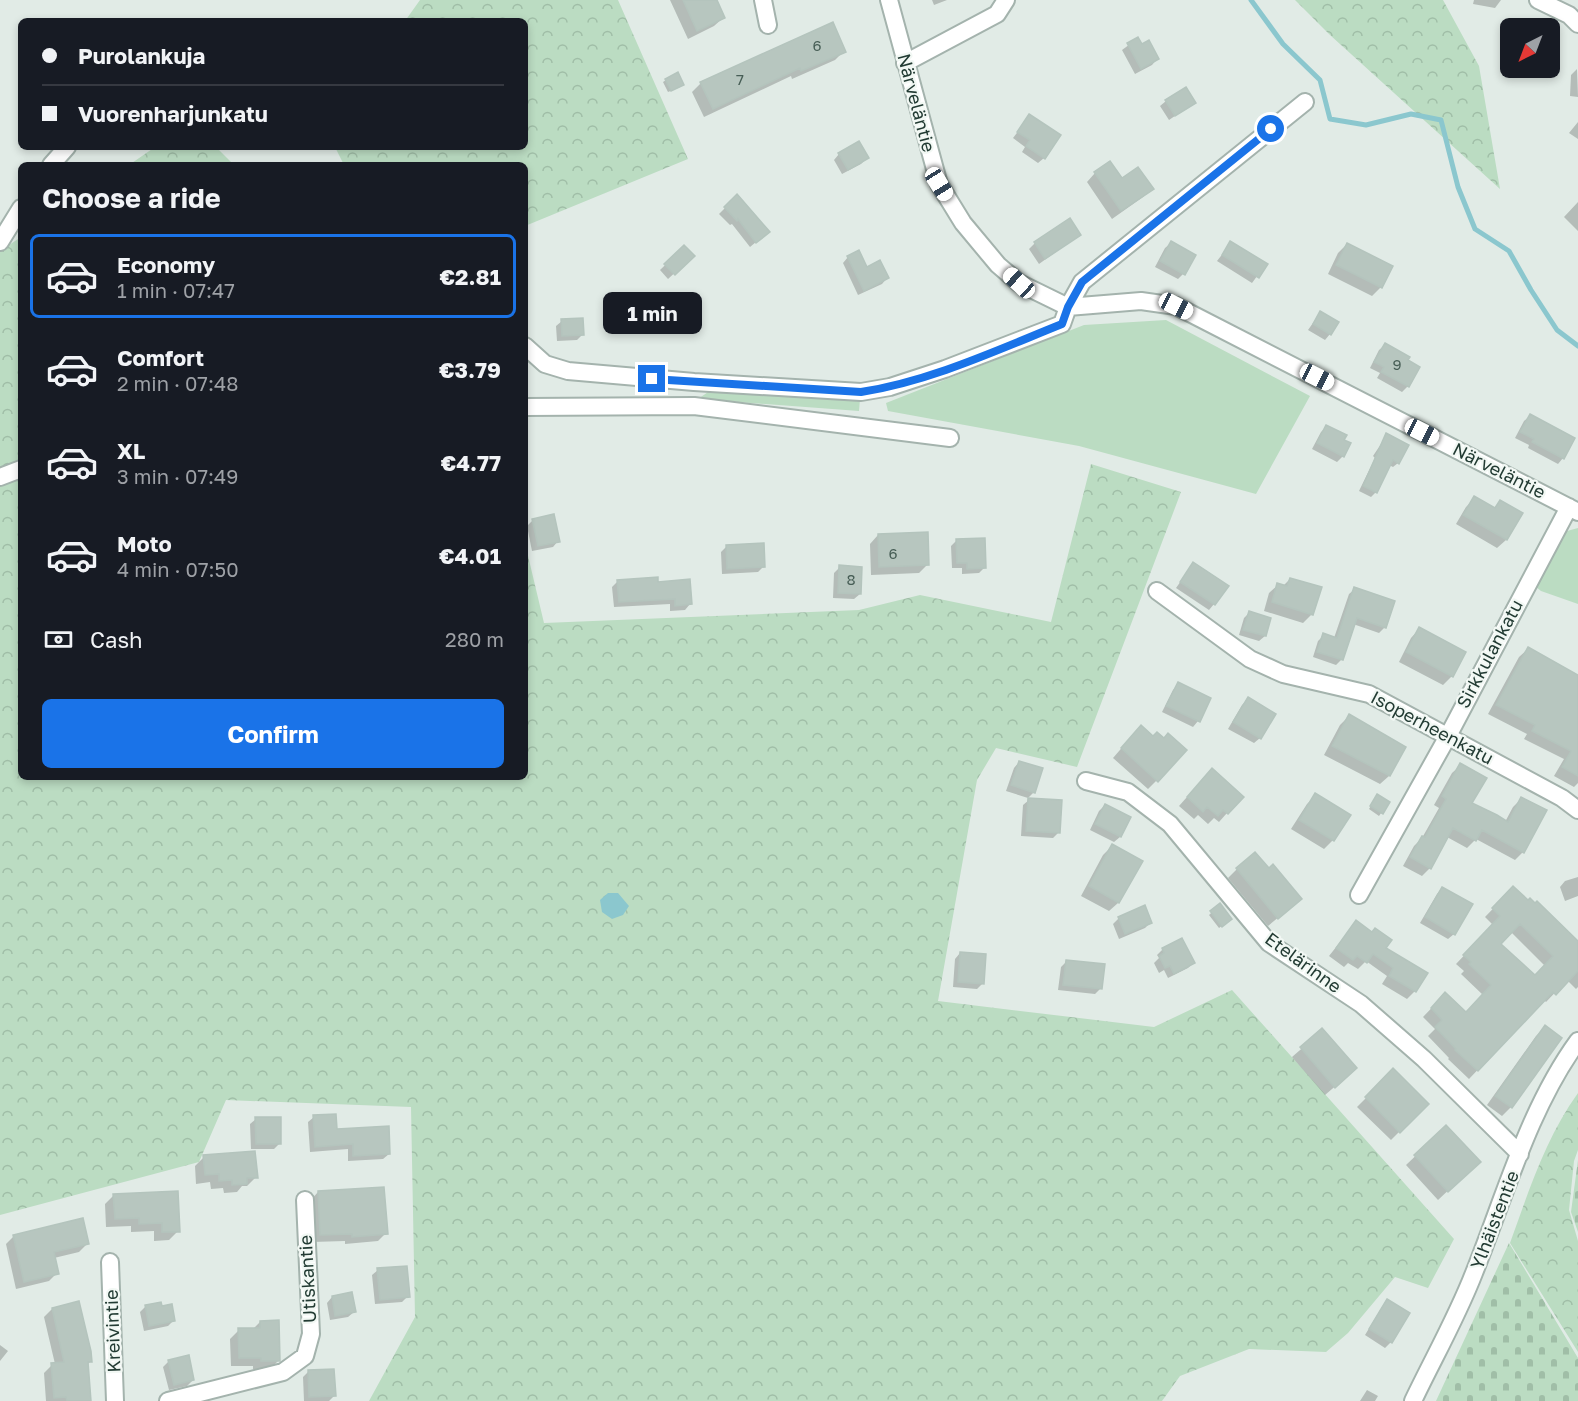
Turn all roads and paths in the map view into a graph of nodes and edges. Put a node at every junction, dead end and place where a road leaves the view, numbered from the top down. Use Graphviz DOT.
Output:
graph roads {
  1 [pos="763,0"];
  2 [pos="889,0"];
  3 [pos="1006,0"];
  4 [pos="1538,0"];
  5 [pos="1578,24"];
  6 [pos="768,25"];
  7 [pos="905,63"];
  8 [pos="1305,102"];
  9 [pos="64,150"];
  10 [pos="54,162"];
  11 [pos="18,213"];
  12 [pos="0,242"];
  13 [pos="1068,307"];
  14 [pos="528,349"];
  15 [pos="528,407"];
  16 [pos="950,438"];
  17 [pos="18,470"];
  18 [pos="0,477"];
  19 [pos="1574,510"];
  20 [pos="1157,591"];
  21 [pos="1448,735"];
  22 [pos="1086,781"];
  23 [pos="1578,810"];
  24 [pos="1359,895"];
  25 [pos="1578,1041"];
  26 [pos="1520,1154"];
  27 [pos="305,1200"];
  28 [pos="110,1262"];
  29 [pos="115,1401"];
  30 [pos="168,1401"];
  31 [pos="1413,1401"];
  1 -- 6 [label="street"];
  2 -- 7 [label="street, Närveläntie"];
  3 -- 7 [label="street"];
  4 -- 5 [label="street"];
  7 -- 13 [label="street, Närveläntie"];
  8 -- 13 [label="street"];
  9 -- 10 [label="street"];
  11 -- 12 [label="street"];
  13 -- 14 [label="street"];
  13 -- 19 [label="street, Närveläntie"];
  15 -- 16 [label="street"];
  17 -- 18 [label="street"];
  19 -- 21 [label="street, Sirkkulankatu"];
  20 -- 21 [label="street, Isoperheenkatu"];
  21 -- 23 [label="street, Isoperheenkatu"];
  21 -- 24 [label="street, Sirkkulankatu"];
  22 -- 26 [label="street, Etelärinne"];
  25 -- 26 [label="street, Ylhäistentie"];
  26 -- 31 [label="street, Ylhäistentie"];
  27 -- 30 [label="street, Utiskantie"];
  28 -- 29 [label="street, Kreivintie"];
}
